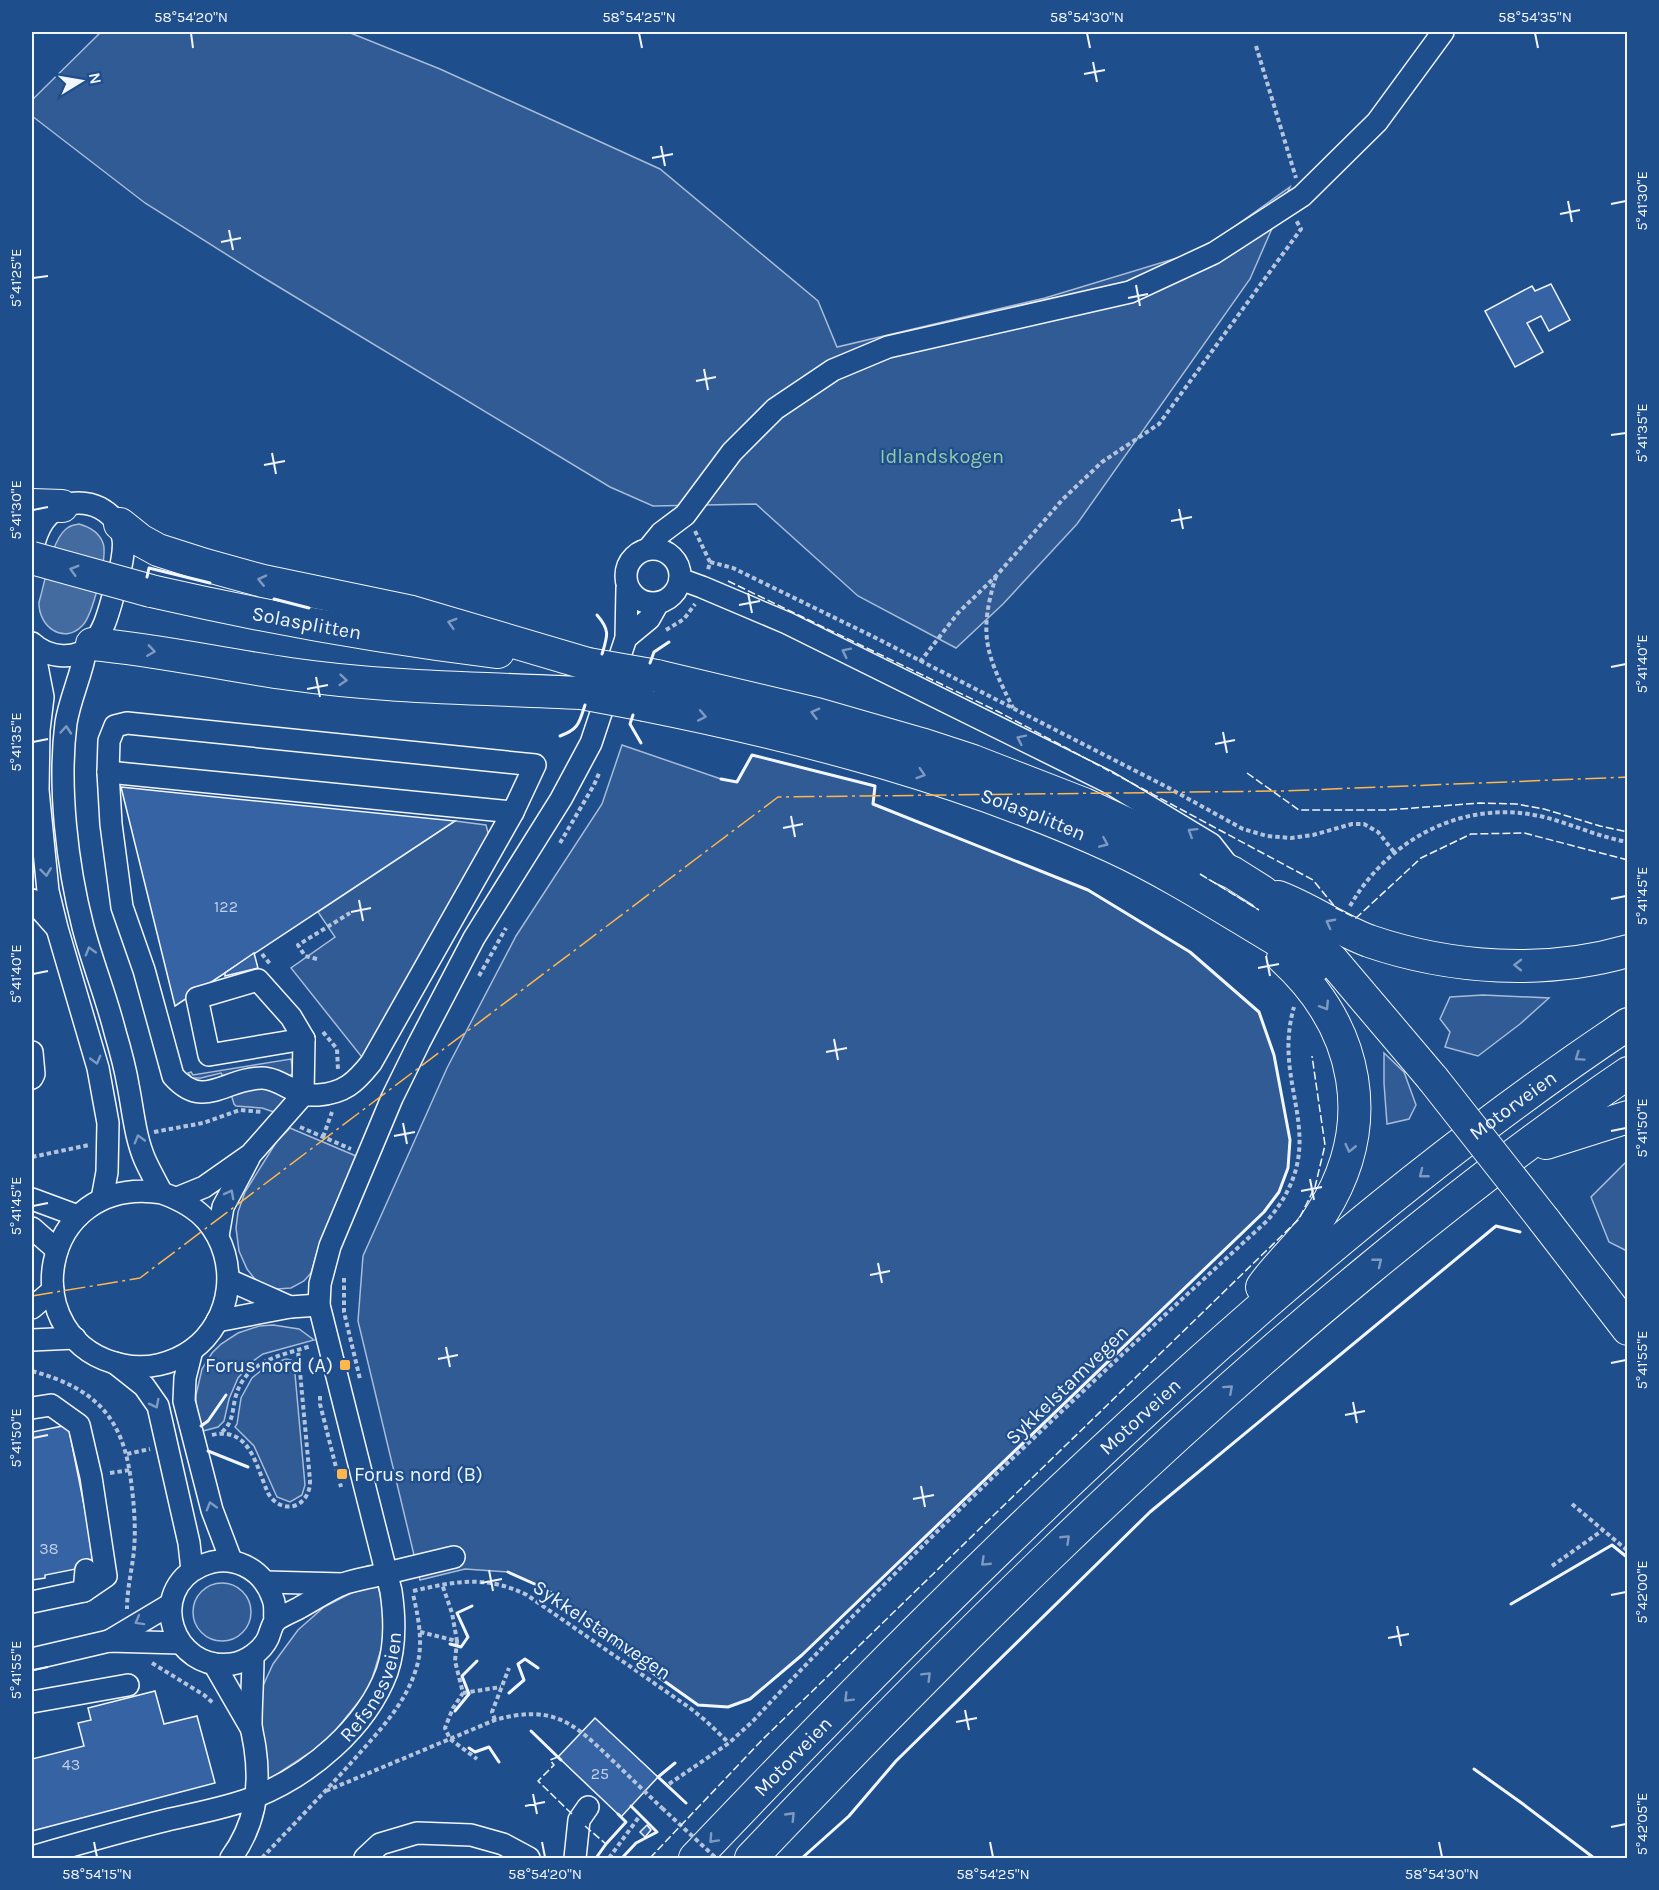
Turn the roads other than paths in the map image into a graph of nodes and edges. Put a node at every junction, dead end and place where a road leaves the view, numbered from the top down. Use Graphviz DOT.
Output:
graph roads {
  1 [pos="1443,32"];
  2 [pos="32,505"];
  3 [pos="62,506"];
  4 [pos="685,515"];
  5 [pos="120,524"];
  6 [pos="648,549"];
  7 [pos="32,551"];
  8 [pos="32,558"];
  9 [pos="678,570"];
  10 [pos="32,579"];
  11 [pos="627,588"];
  12 [pos="148,601"];
  13 [pos="658,603"];
  14 [pos="626,638"];
  15 [pos="32,644"];
  16 [pos="89,646"];
  17 [pos="585,678"];
  18 [pos="32,685"];
  19 [pos="39,730"];
  20 [pos="108,772"];
  21 [pos="35,796"];
  22 [pos="513,812"];
  23 [pos="1233,873"];
  24 [pos="1263,892"];
  25 [pos="32,900"];
  26 [pos="1243,920"];
  27 [pos="57,928"];
  28 [pos="1628,951"];
  29 [pos="1379,1016"];
  30 [pos="1628,1024"];
  31 [pos="304,1039"];
  32 [pos="32,1052"];
  33 [pos="1628,1073"];
  34 [pos="32,1078"];
  35 [pos="303,1095"];
  36 [pos="1628,1117"];
  37 [pos="251,1154"];
  38 [pos="1513,1156"];
  39 [pos="169,1195"];
  40 [pos="32,1199"];
  41 [pos="102,1199"];
  42 [pos="78,1216"];
  43 [pos="32,1228"];
  44 [pos="218,1236"];
  45 [pos="57,1250"];
  46 [pos="229,1280"];
  47 [pos="53,1290"];
  48 [pos="319,1305"];
  49 [pos="290,1307"];
  50 [pos="32,1308"];
  51 [pos="218,1321"];
  52 [pos="1627,1327"];
  53 [pos="1226,1337"];
  54 [pos="75,1338"];
  55 [pos="32,1340"];
  56 [pos="192,1350"];
  57 [pos="115,1363"];
  58 [pos="32,1408"];
  59 [pos="454,1557"];
  60 [pos="231,1560"];
  61 [pos="86,1570"];
  62 [pos="192,1570"];
  63 [pos="397,1570"];
  64 [pos="266,1582"];
  65 [pos="344,1584"];
  66 [pos="84,1592"];
  67 [pos="32,1602"];
  68 [pos="171,1604"];
  69 [pos="275,1622"];
  70 [pos="109,1641"];
  71 [pos="180,1643"];
  72 [pos="253,1656"];
  73 [pos="32,1659"];
  74 [pos="214,1664"];
  75 [pos="128,1685"];
  76 [pos="32,1702"];
  77 [pos="251,1728"];
  78 [pos="256,1797"];
  79 [pos="588,1807"];
  80 [pos="32,1857"];
  81 [pos="231,1858"];
  82 [pos="365,1858"];
  83 [pos="529,1858"];
  84 [pos="574,1858"];
  85 [pos="695,1858"];
  86 [pos="751,1858"];
  1 -- 4 [label="street"];
  2 -- 3 [label="highway"];
  3 -- 5 [label="street"];
  3 -- 7 [label="street"];
  4 -- 6 [label="street"];
  4 -- 9 [label="street"];
  5 -- 16 [label="street"];
  17 -- 5 [label="highway, one-way"];
  6 -- 9 [label="street"];
  6 -- 11 [label="street"];
  12 -- 8 [label="highway, Solasplitten, one-way, bridge"];
  9 -- 13 [label="street"];
  23 -- 9 [label="street, one-way"];
  10 -- 12 [label="highway, Solasplitten"];
  11 -- 13 [label="street"];
  11 -- 14 [label="street"];
  12 -- 17 [label="highway, Solasplitten"];
  13 -- 14 [label="street"];
  14 -- 48 [label="street"];
  15 -- 16 [label="street"];
  15 -- 19 [label="street"];
  16 -- 17 [label="highway, one-way"];
  39 -- 16 [label="street, one-way"];
  23 -- 17 [label="highway, Solasplitten, one-way, bridge"];
  17 -- 26 [label="highway, Solasplitten, one-way, bridge"];
  18 -- 19 [label="street"];
  19 -- 21 [label="street"];
  20 -- 22 [label="street"];
  20 -- 22 [label="street"];
  20 -- 35 [label="street"];
  21 -- 27 [label="street, one-way"];
  22 -- 35 [label="street"];
  23 -- 24 [label="highway, Solasplitten"];
  28 -- 24 [label="highway, one-way"];
  24 -- 29 [label="highway, Solasplitten"];
  25 -- 27 [label="street"];
  26 -- 29 [label="highway, Solasplitten"];
  26 -- 53 [label="highway, one-way"];
  27 -- 41 [label="street, one-way"];
  29 -- 52 [label="highway, Solasplitten, bridge"];
  30 -- 53 [label="highway, Motorveien, one-way"];
  31 -- 31 [label="street"];
  31 -- 35 [label="street"];
  32 -- 34 [label="street"];
  33 -- 38 [label="highway, Motorveien"];
  35 -- 37 [label="street"];
  36 -- 38 [label="highway"];
  37 -- 39 [label="street"];
  44 -- 37 [label="street, one-way"];
  86 -- 38 [label="highway, Motorveien, one-way"];
  39 -- 41 [label="street"];
  39 -- 44 [label="street"];
  40 -- 42 [label="street"];
  41 -- 42 [label="street"];
  42 -- 45 [label="street"];
  43 -- 45 [label="street"];
  44 -- 46 [label="street"];
  45 -- 47 [label="street"];
  46 -- 49 [label="street"];
  46 -- 51 [label="street"];
  47 -- 50 [label="street"];
  47 -- 54 [label="street"];
  48 -- 49 [label="street"];
  48 -- 63 [label="street, Refsnesveien"];
  49 -- 51 [label="street"];
  51 -- 56 [label="street"];
  53 -- 85 [label="highway, Motorveien, one-way"];
  54 -- 55 [label="street"];
  54 -- 57 [label="street"];
  56 -- 57 [label="street"];
  60 -- 56 [label="street, one-way"];
  57 -- 62 [label="street, one-way"];
  58 -- 66 [label="street"];
  59 -- 63 [label="street"];
  60 -- 62 [label="street"];
  60 -- 64 [label="street"];
  61 -- 66 [label="street"];
  62 -- 68 [label="street"];
  63 -- 65 [label="street"];
  63 -- 78 [label="street, Refsnesveien"];
  64 -- 65 [label="street"];
  64 -- 69 [label="street"];
  65 -- 69 [label="street"];
  66 -- 67 [label="street"];
  68 -- 70 [label="street, one-way"];
  68 -- 71 [label="street"];
  69 -- 72 [label="street"];
  70 -- 71 [label="street"];
  70 -- 73 [label="street"];
  71 -- 74 [label="street"];
  72 -- 74 [label="street"];
  72 -- 77 [label="street"];
  74 -- 77 [label="street"];
  75 -- 76 [label="street"];
  77 -- 78 [label="street"];
  78 -- 80 [label="street, Refsnesveien"];
  78 -- 81 [label="street"];
  79 -- 84 [label="street"];
  82 -- 83 [label="street"];
}
